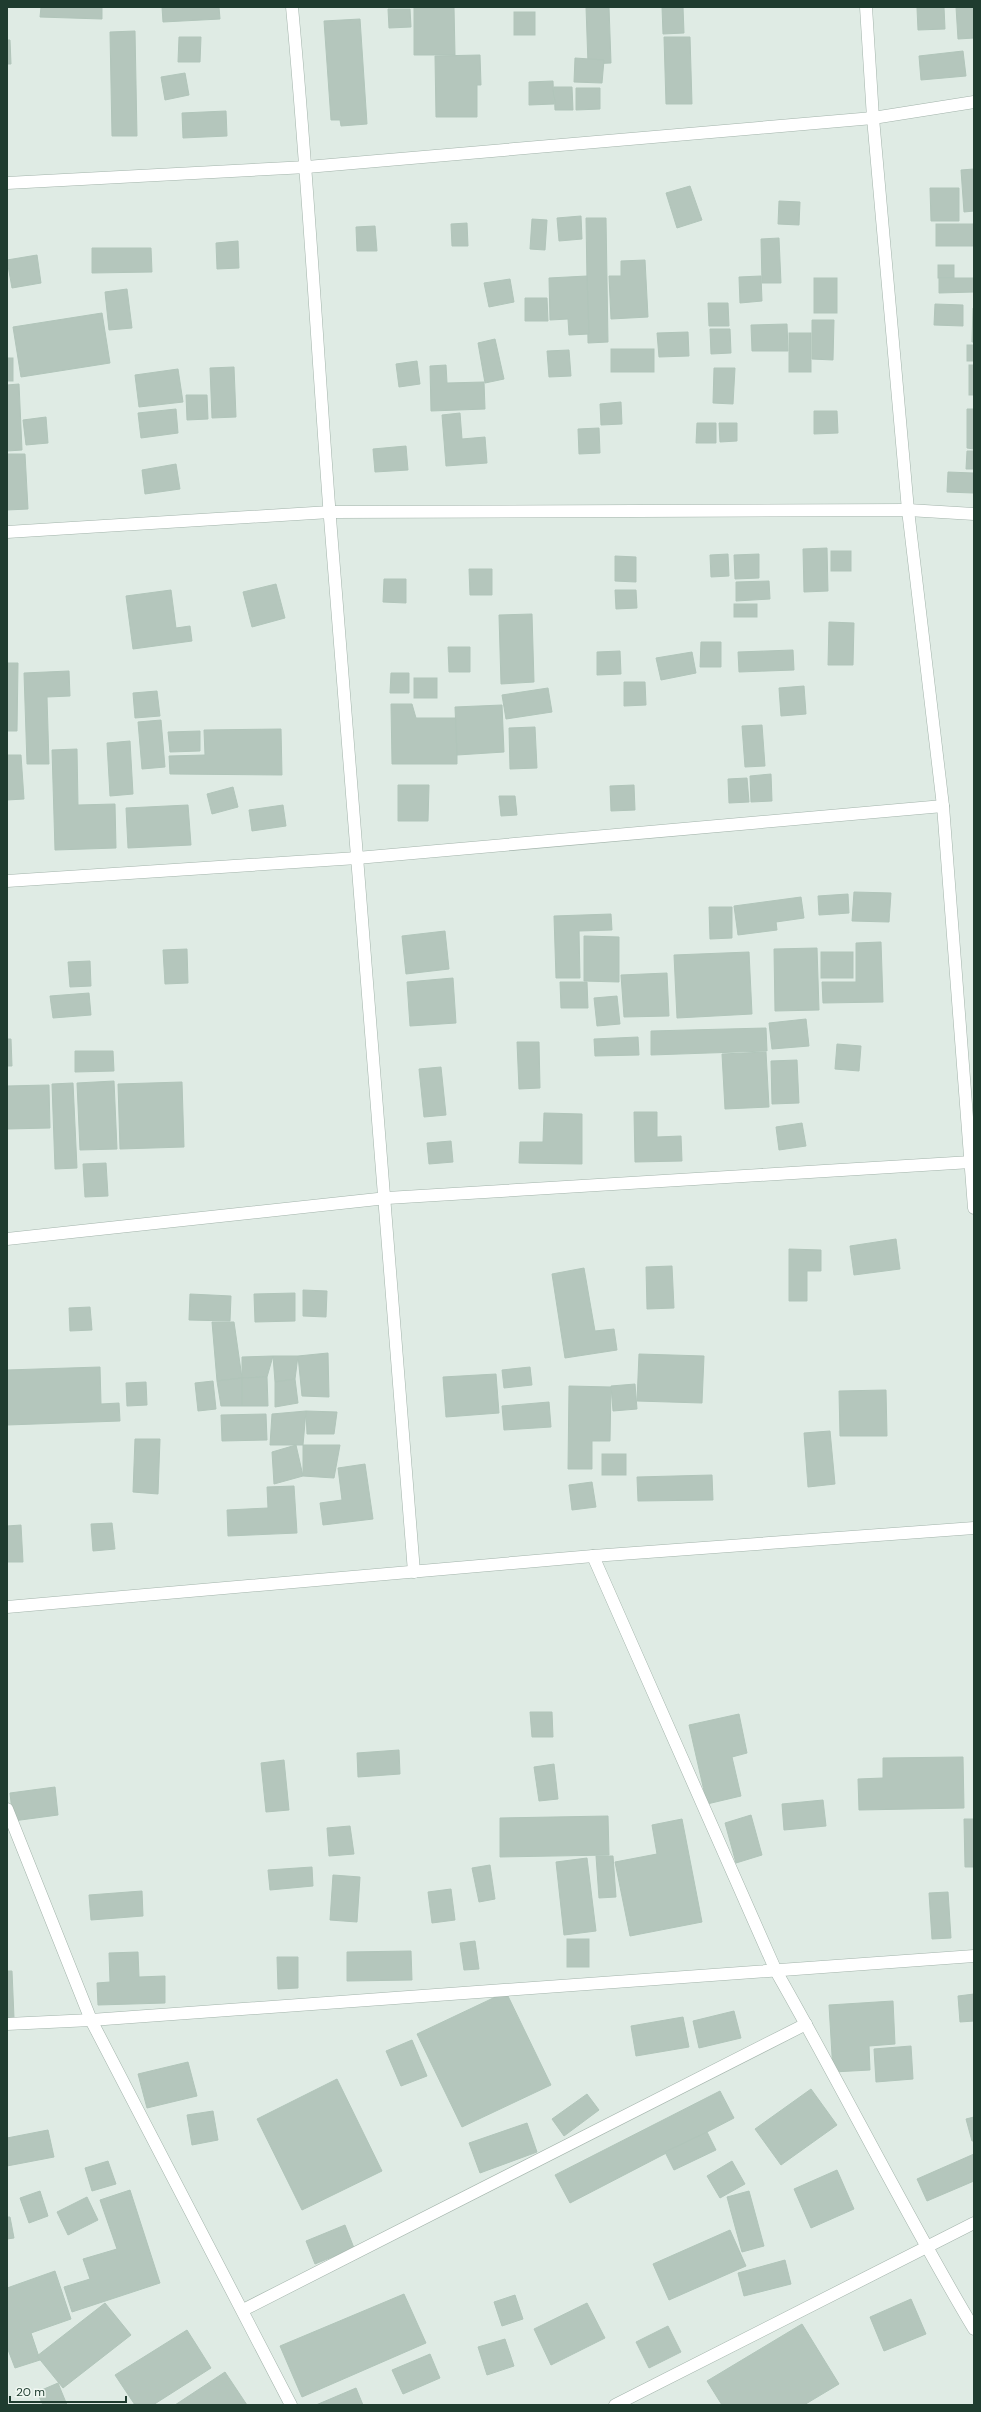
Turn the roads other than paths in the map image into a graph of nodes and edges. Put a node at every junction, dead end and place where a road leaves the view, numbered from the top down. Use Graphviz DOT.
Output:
graph roads {
  1 [pos="292,7"];
  2 [pos="866,7"];
  3 [pos="974,102"];
  4 [pos="873,118"];
  5 [pos="307,167"];
  6 [pos="7,183"];
  7 [pos="908,510"];
  8 [pos="330,512"];
  9 [pos="974,514"];
  10 [pos="7,532"];
  11 [pos="943,806"];
  12 [pos="357,858"];
  13 [pos="7,882"];
  14 [pos="971,1162"];
  15 [pos="387,1198"];
  16 [pos="974,1208"];
  17 [pos="7,1240"];
  18 [pos="974,1528"];
  19 [pos="593,1556"];
  20 [pos="414,1572"];
  21 [pos="7,1607"];
  22 [pos="7,1808"];
  23 [pos="974,1956"];
  24 [pos="776,1971"];
  25 [pos="91,2020"];
  26 [pos="7,2024"];
  27 [pos="806,2024"];
  28 [pos="974,2223"];
  29 [pos="925,2248"];
  30 [pos="243,2310"];
  31 [pos="974,2329"];
  32 [pos="291,2405"];
  33 [pos="615,2405"];
  1 -- 5 [label="street"];
  2 -- 4 [label="street"];
  3 -- 4 [label="street"];
  4 -- 5 [label="street"];
  4 -- 7 [label="street"];
  5 -- 6 [label="street"];
  5 -- 8 [label="street"];
  7 -- 8 [label="street"];
  7 -- 9 [label="street"];
  7 -- 11 [label="street"];
  8 -- 10 [label="street"];
  8 -- 12 [label="street"];
  11 -- 12 [label="street"];
  11 -- 14 [label="street"];
  12 -- 13 [label="street"];
  12 -- 15 [label="street"];
  14 -- 15 [label="street"];
  14 -- 16 [label="street"];
  15 -- 17 [label="street"];
  15 -- 20 [label="street"];
  18 -- 19 [label="street"];
  19 -- 20 [label="street"];
  19 -- 24 [label="street"];
  20 -- 21 [label="street"];
  22 -- 25 [label="street"];
  23 -- 24 [label="street"];
  24 -- 25 [label="street"];
  24 -- 27 [label="street"];
  25 -- 26 [label="street"];
  25 -- 30 [label="street"];
  27 -- 29 [label="street"];
  27 -- 30 [label="street"];
  28 -- 29 [label="street"];
  29 -- 31 [label="street"];
  29 -- 33 [label="street"];
  30 -- 32 [label="street"];
}
